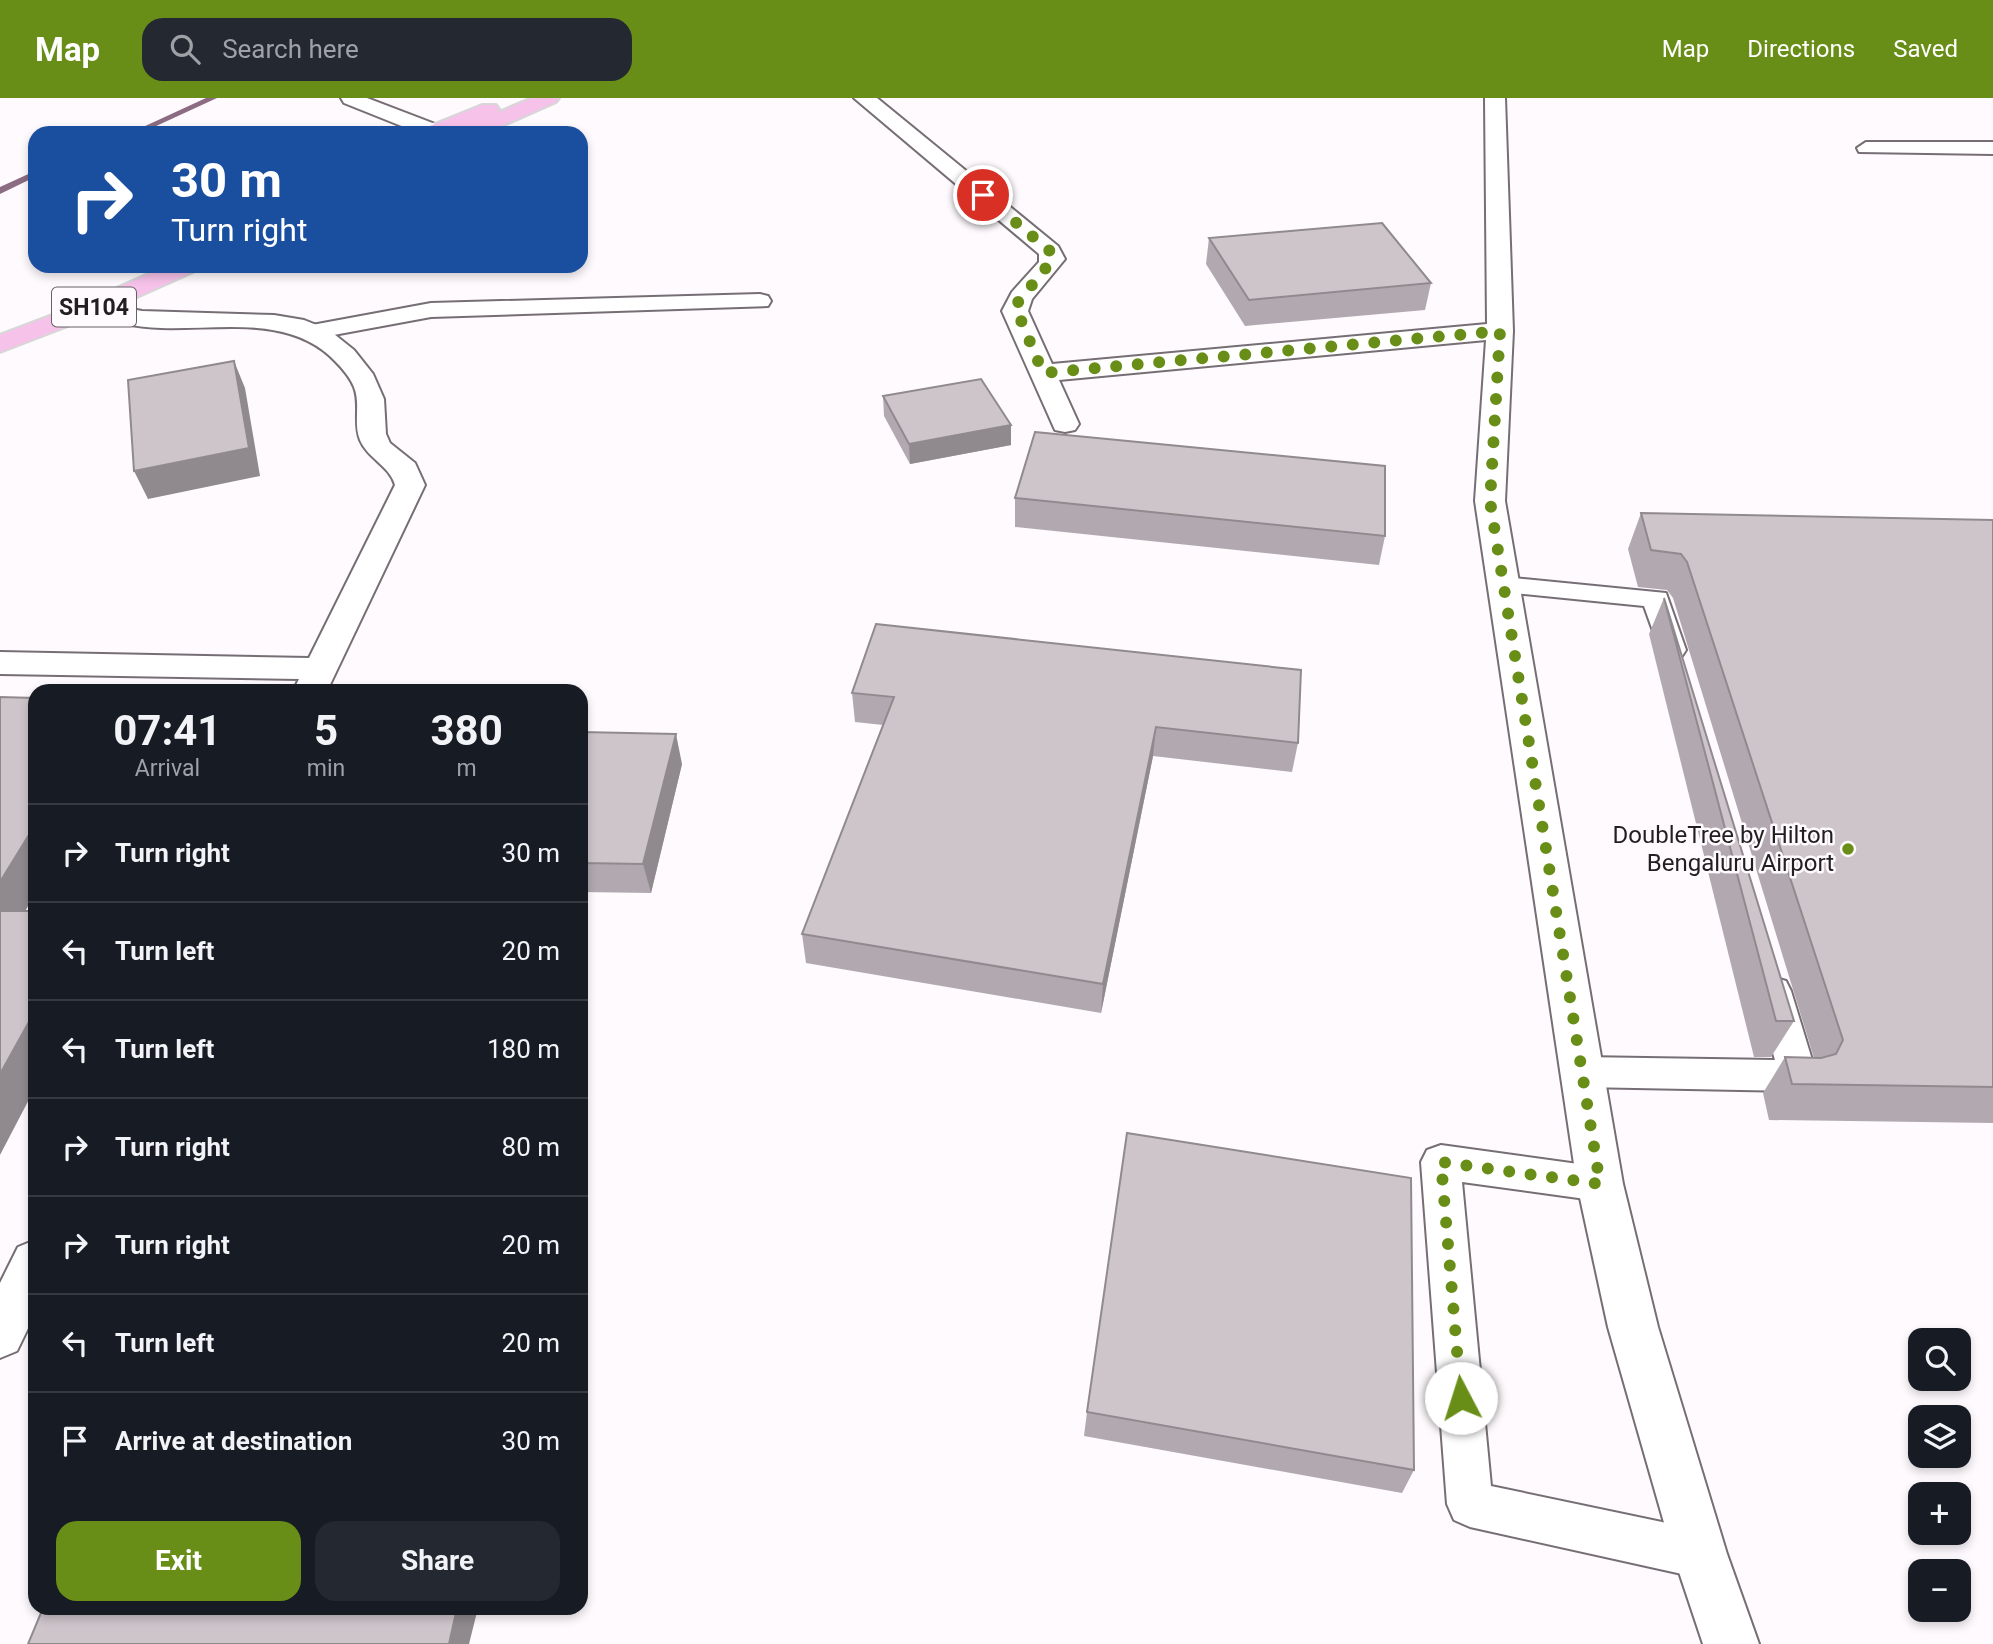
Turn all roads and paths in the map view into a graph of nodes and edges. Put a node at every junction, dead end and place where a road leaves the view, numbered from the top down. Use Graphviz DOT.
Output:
graph roads {
  1 [pos="513,98"];
  2 [pos="549,98"];
  3 [pos="864,98"];
  4 [pos="1495,98"];
  5 [pos="352,99"];
  6 [pos="417,126"];
  7 [pos="450,126"];
  8 [pos="484,126"];
  9 [pos="1866,148"];
  10 [pos="1993,148"];
  11 [pos="120,273"];
  12 [pos="170,273"];
  13 [pos="760,301"];
  14 [pos="90,309"];
  15 [pos="0,321"];
  16 [pos="1500,331"];
  17 [pos="312,332"];
  18 [pos="0,344"];
  19 [pos="1043,373"];
  20 [pos="1065,424"];
  21 [pos="1503,585"];
  22 [pos="0,663"];
  23 [pos="1680,678"];
  24 [pos="316,680"];
  25 [pos="1762,957"];
  26 [pos="1582,1073"];
  27 [pos="1600,1184"];
  28 [pos="28,1277"];
  29 [pos="0,1335"];
  30 [pos="1700,1554"];
  31 [pos="1731,1644"];
  1 -- 7 [label="main road"];
  2 -- 8 [label="main road"];
  3 -- 19 [label="street"];
  4 -- 16 [label="street"];
  5 -- 6 [label="street"];
  9 -- 10 [label="lane"];
  11 -- 15 [label="main road, SH104"];
  12 -- 14 [label="main road, SH104"];
  13 -- 17 [label="lane"];
  14 -- 17 [label="street"];
  14 -- 18 [label="main road, SH104"];
  16 -- 19 [label="street"];
  16 -- 21 [label="street"];
  17 -- 24 [label="street"];
  19 -- 20 [label="street"];
  21 -- 23 [label="lane"];
  21 -- 26 [label="street"];
  22 -- 24 [label="street"];
  25 -- 26 [label="lane"];
  26 -- 27 [label="street"];
  27 -- 30 [label="street"];
  27 -- 30 [label="lane"];
  28 -- 29 [label="street"];
  30 -- 31 [label="street"];
}
